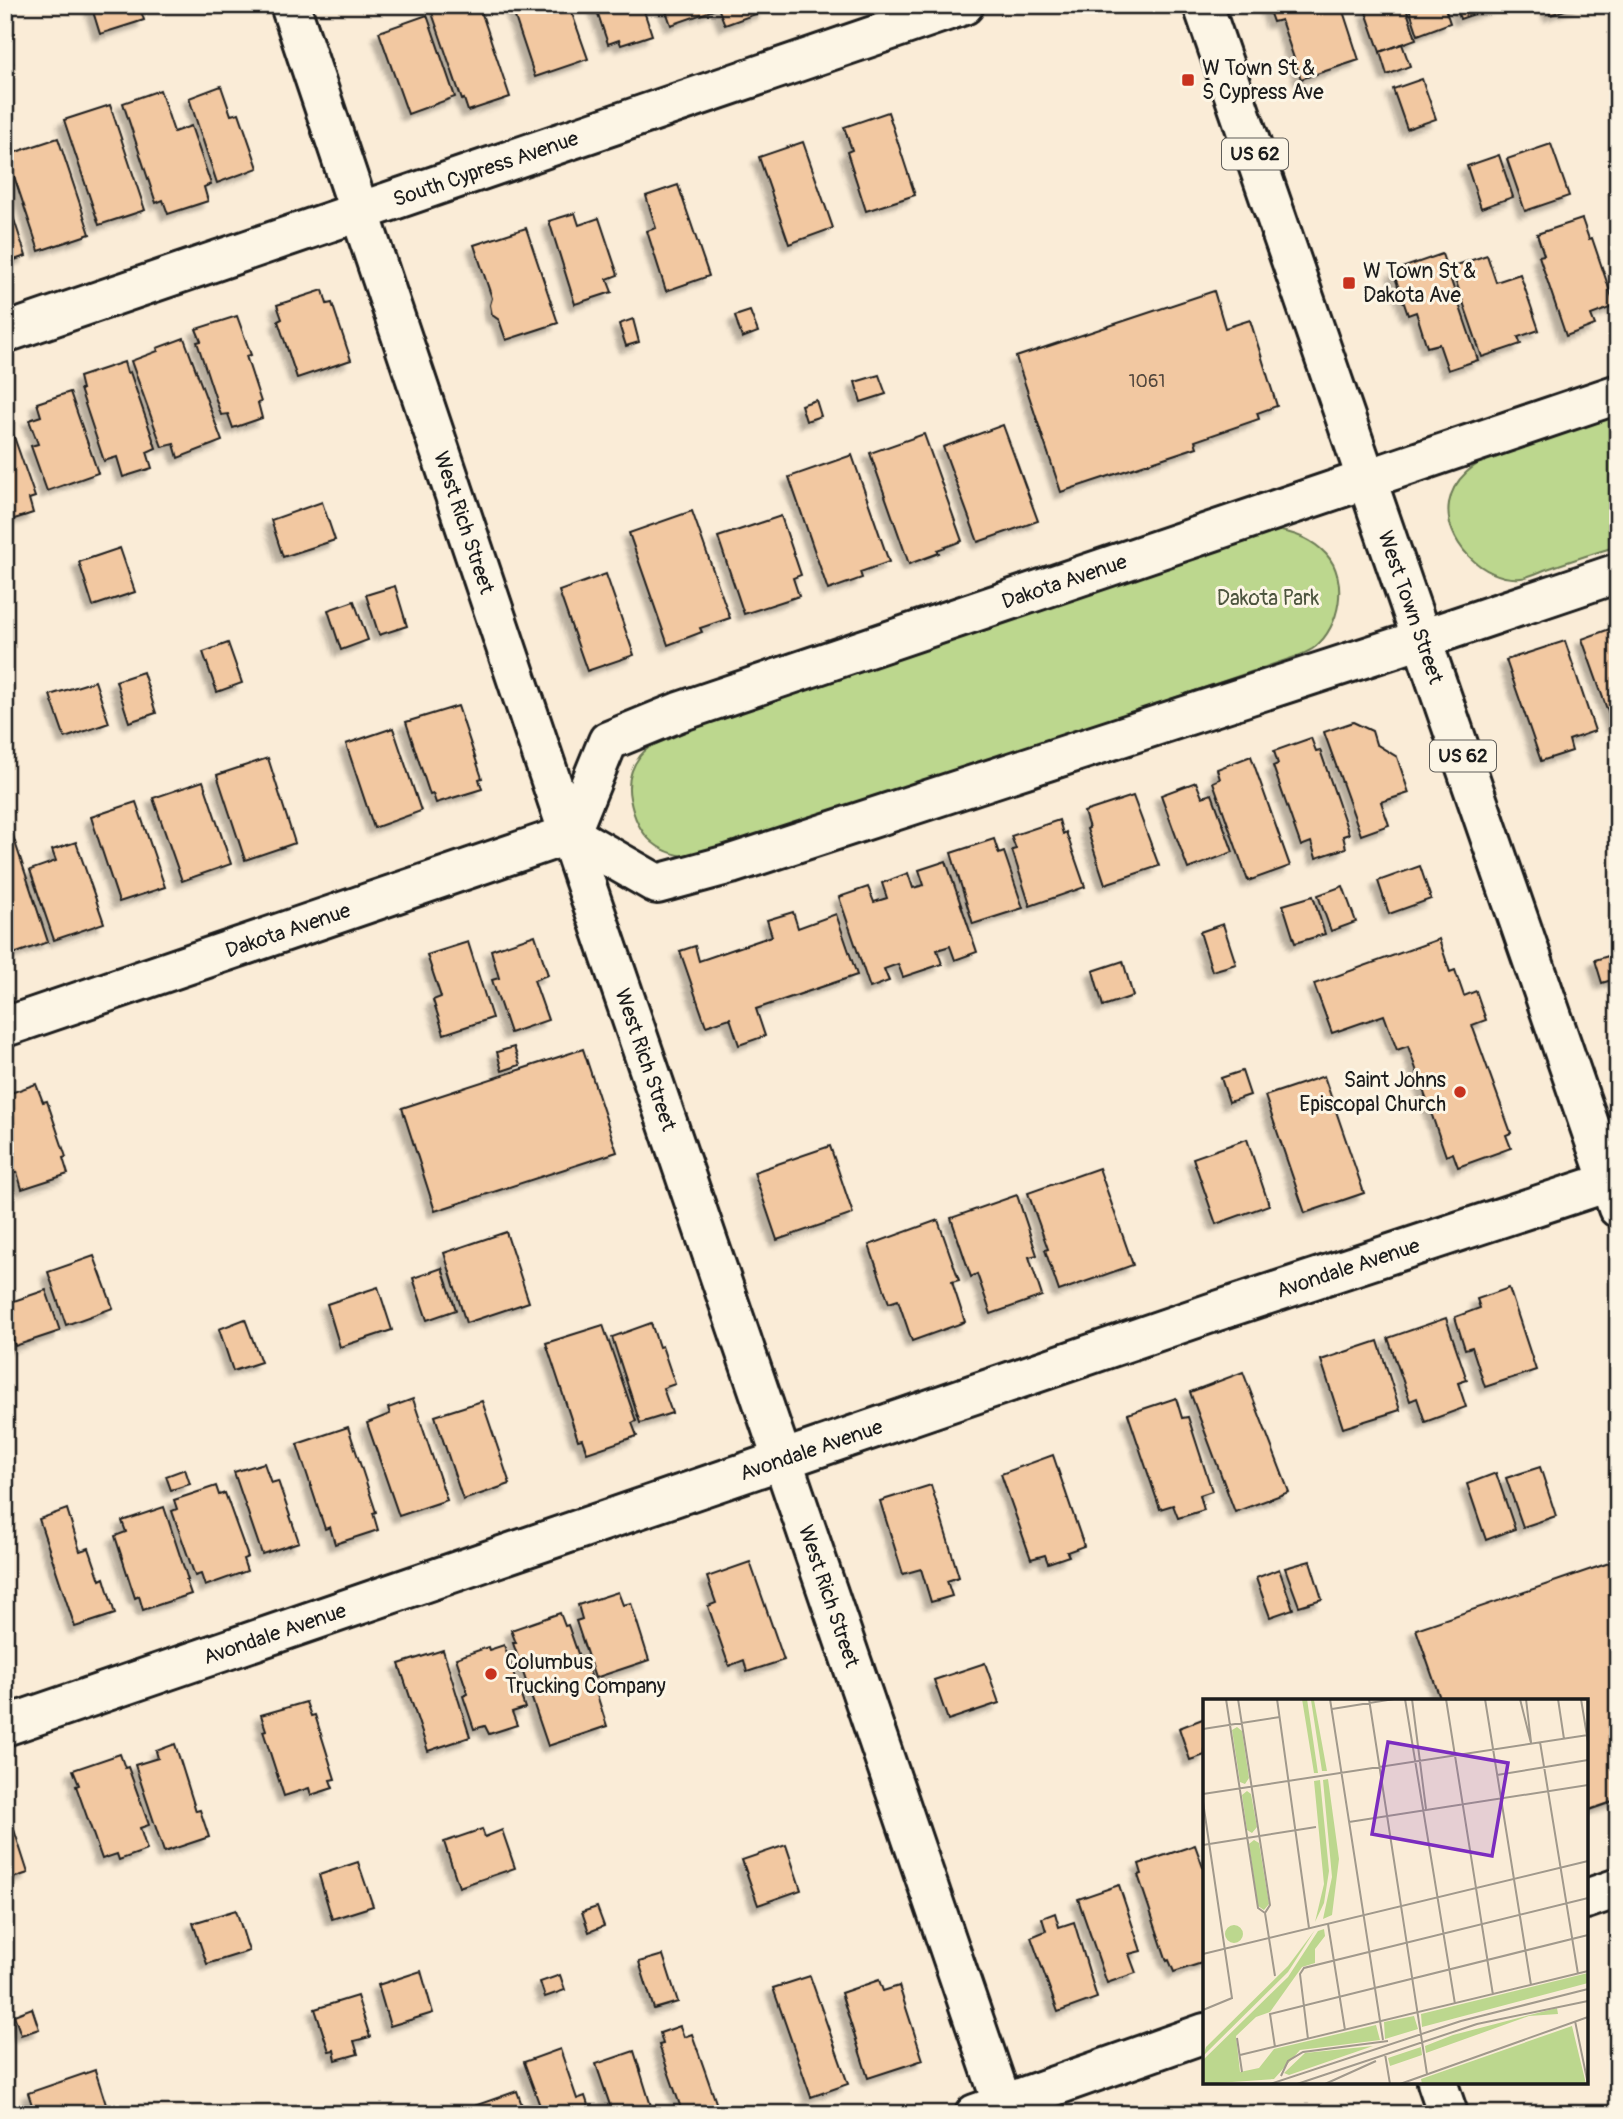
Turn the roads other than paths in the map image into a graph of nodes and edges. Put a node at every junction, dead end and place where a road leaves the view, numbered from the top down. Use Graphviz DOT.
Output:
graph roads {
  1 [pos="290,5"];
  2 [pos="964,5"];
  3 [pos="1203,5"];
  4 [pos="360,212"];
  5 [pos="5,333"];
  6 [pos="1618,394"];
  7 [pos="1368,480"];
  8 [pos="1618,573"];
  9 [pos="1422,639"];
  10 [pos="569,834"];
  11 [pos="5,1027"];
  12 [pos="1615,1190"];
  13 [pos="782,1459"];
  14 [pos="5,1726"];
  15 [pos="1618,1888"];
  16 [pos="1588,1898"];
  17 [pos="1203,2034"];
  18 [pos="1438,2084"];
  19 [pos="994,2110"];
  20 [pos="1448,2114"];
  1 -- 4 [label="street, West Rich Street"];
  2 -- 4 [label="street, South Cypress Avenue"];
  3 -- 7 [label="street, West Town Street / US 62"];
  4 -- 5 [label="street, South Cypress Avenue"];
  4 -- 10 [label="street, West Rich Street"];
  6 -- 7 [label="street, Dakota Avenue"];
  7 -- 9 [label="street, West Town Street / US 62"];
  7 -- 10 [label="street, Dakota Avenue"];
  8 -- 9 [label="street"];
  9 -- 10 [label="street"];
  9 -- 12 [label="street, West Town Street / US 62"];
  10 -- 11 [label="street, Dakota Avenue"];
  10 -- 13 [label="street, West Rich Street"];
  12 -- 13 [label="street, Avondale Avenue"];
  13 -- 14 [label="street, Avondale Avenue"];
  13 -- 19 [label="street, West Rich Street"];
  15 -- 16 [label="street"];
  17 -- 19 [label="street"];
  18 -- 20 [label="street"];
}
